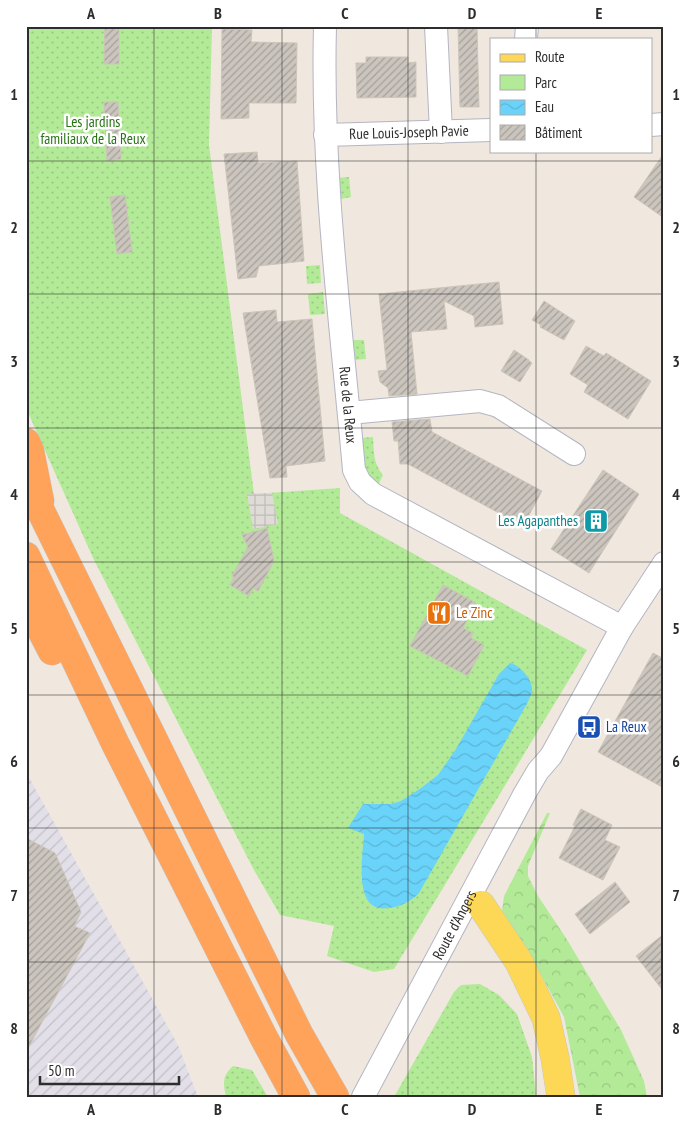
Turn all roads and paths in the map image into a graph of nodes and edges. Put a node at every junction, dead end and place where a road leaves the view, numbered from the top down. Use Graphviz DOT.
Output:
graph roads {
  1 [pos="325,26"];
  2 [pos="436,26"];
  3 [pos="490,130"];
  4 [pos="441,132"];
  5 [pos="325,135"];
  6 [pos="349,413"];
  7 [pos="26,442"];
  8 [pos="574,454"];
  9 [pos="26,481"];
  10 [pos="42,512"];
  11 [pos="26,556"];
  12 [pos="664,563"];
  13 [pos="26,601"];
  14 [pos="622,627"];
  15 [pos="115,743"];
  16 [pos="552,756"];
  17 [pos="481,905"];
  18 [pos="390,1058"];
  19 [pos="296,1097"];
  20 [pos="336,1097"];
  21 [pos="363,1097"];
  22 [pos="377,1097"];
  23 [pos="561,1097"];
  1 -- 5 [label="street, Rue de la Reux"];
  2 -- 4 [label="street"];
  3 -- 4 [label="street, Rue Louis-Joseph Pavie"];
  4 -- 5 [label="street, Rue Louis-Joseph Pavie"];
  5 -- 6 [label="street, Rue de la Reux"];
  6 -- 8 [label="street"];
  6 -- 14 [label="street, Rue de la Reux"];
  7 -- 10 [label="highway"];
  9 -- 10 [label="highway"];
  10 -- 20 [label="highway"];
  11 -- 15 [label="highway"];
  12 -- 14 [label="street, Route d’Angers"];
  13 -- 15 [label="highway"];
  14 -- 16 [label="street, Route d’Angers"];
  15 -- 19 [label="highway"];
  16 -- 17 [label="street, Route d’Angers"];
  16 -- 18 [label="street, Route d’Angers"];
  17 -- 18 [label="street, Route d’Angers"];
  17 -- 23 [label="main road"];
  18 -- 21 [label="street, Route d’Angers"];
  18 -- 22 [label="street, Route d’Angers"];
}
